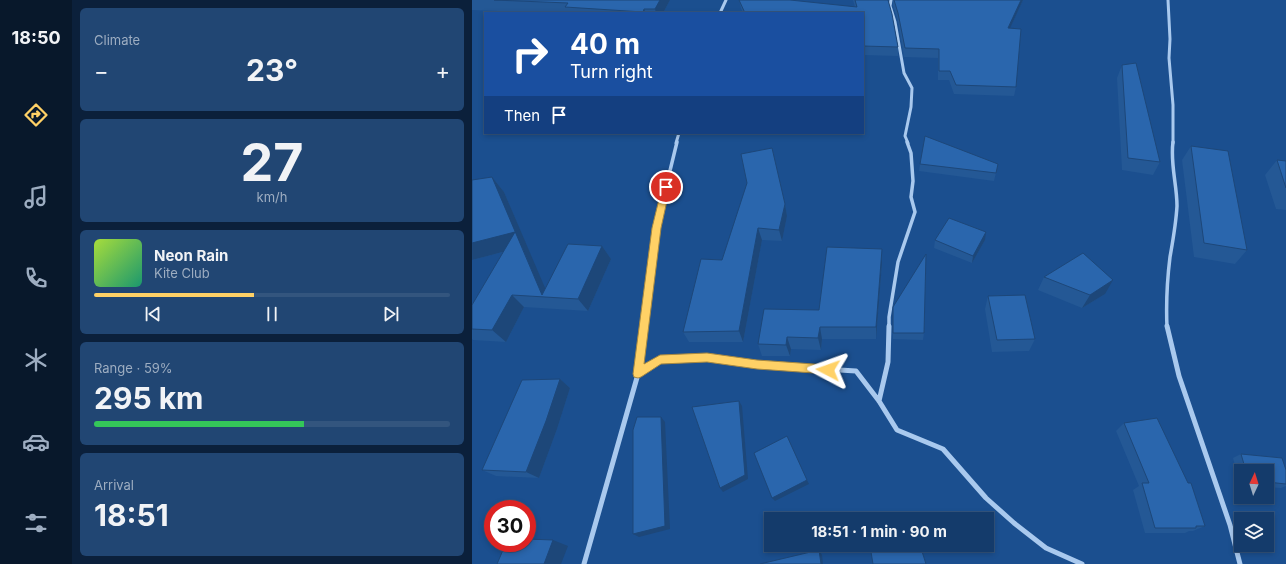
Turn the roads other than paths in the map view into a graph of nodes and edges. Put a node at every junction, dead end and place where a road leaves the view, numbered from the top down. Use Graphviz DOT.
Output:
graph roads {
  1 [pos="726,0"];
  2 [pos="891,0"];
  3 [pos="1168,0"];
  4 [pos="720,12"];
  5 [pos="679,134"];
  6 [pos="638,374"];
  7 [pos="879,401"];
  8 [pos="584,564"];
  9 [pos="1082,564"];
  10 [pos="1240,564"];
  1 -- 4 [label="street"];
  2 -- 7 [label="street"];
  3 -- 10 [label="street"];
  5 -- 6 [label="street"];
  6 -- 7 [label="street"];
  6 -- 8 [label="street"];
  7 -- 9 [label="street"];
}
